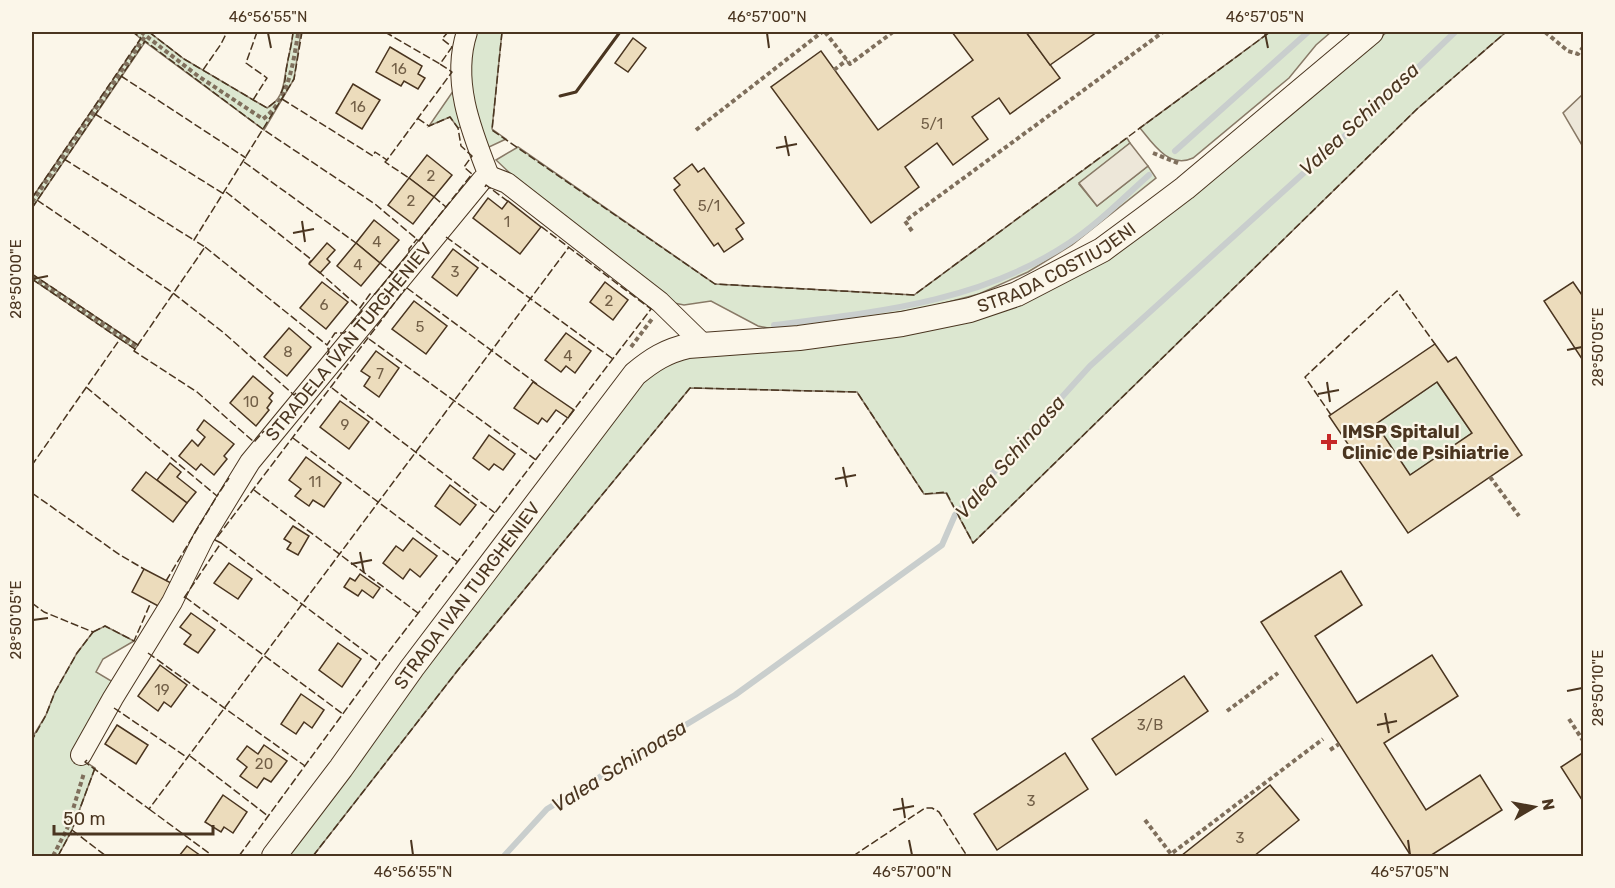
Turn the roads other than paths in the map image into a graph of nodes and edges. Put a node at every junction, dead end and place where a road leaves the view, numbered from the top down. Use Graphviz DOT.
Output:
graph roads {
  1 [pos="466,32"];
  2 [pos="1371,32"];
  3 [pos="489,176"];
  4 [pos="703,344"];
  5 [pos="674,349"];
  6 [pos="81,755"];
  7 [pos="274,856"];
  1 -- 3 [label="street"];
  2 -- 4 [label="street, STRADA COSTIUJENI"];
  3 -- 4 [label="street"];
  3 -- 6 [label="street, STRADELA IVAN TURGHENIEV"];
  4 -- 5 [label="street, STRADA COSTIUJENI"];
  5 -- 7 [label="street, STRADA IVAN TURGHENIEV"];
}
